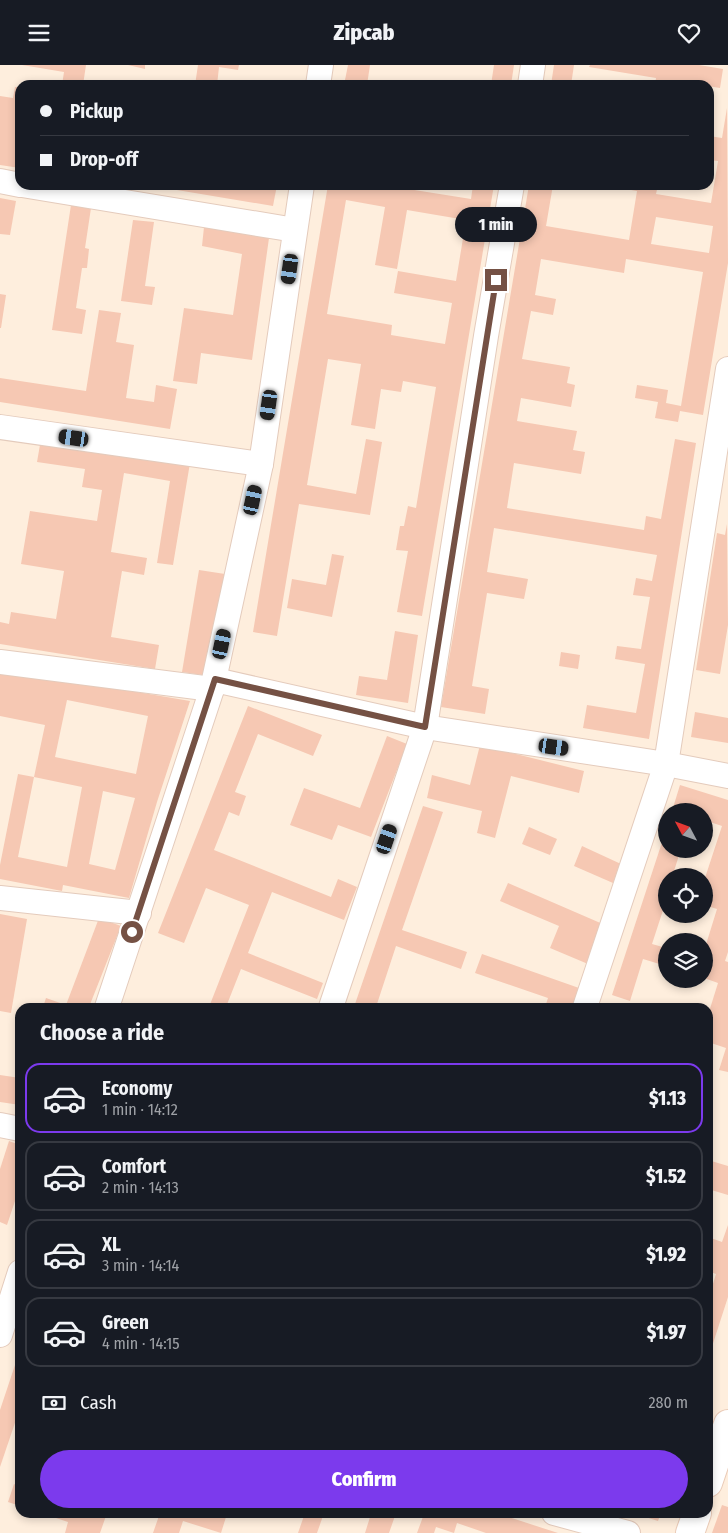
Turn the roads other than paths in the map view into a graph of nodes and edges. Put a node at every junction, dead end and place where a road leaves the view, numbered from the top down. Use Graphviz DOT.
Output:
graph roads {
  1 [pos="321,65"];
  2 [pos="533,65"];
  3 [pos="319,80"];
  4 [pos="531,80"];
  5 [pos="0,181"];
  6 [pos="15,184"];
  7 [pos="51,190"];
  8 [pos="301,190"];
  9 [pos="511,190"];
  10 [pos="295,230"];
  11 [pos="728,369"];
  12 [pos="0,427"];
  13 [pos="261,464"];
  14 [pos="0,661"];
  15 [pos="214,685"];
  16 [pos="425,727"];
  17 [pos="666,764"];
  18 [pos="728,776"];
  19 [pos="0,898"];
  20 [pos="139,913"];
  21 [pos="108,1003"];
  22 [pos="332,1003"];
  23 [pos="585,1003"];
  24 [pos="0,1125"];
  25 [pos="15,1128"];
  26 [pos="15,1288"];
  27 [pos="0,1335"];
  28 [pos="15,1341"];
  29 [pos="728,1424"];
  30 [pos="713,1468"];
  31 [pos="572,1518"];
  32 [pos="695,1518"];
  33 [pos="628,1533"];
  34 [pos="690,1533"];
  1 -- 3 [label="street"];
  2 -- 4 [label="street"];
  5 -- 6 [label="street"];
  7 -- 10 [label="street"];
  8 -- 10 [label="street"];
  9 -- 16 [label="street"];
  10 -- 13 [label="street"];
  11 -- 17 [label="street"];
  12 -- 13 [label="street"];
  13 -- 15 [label="street"];
  14 -- 15 [label="street"];
  15 -- 16 [label="street"];
  15 -- 20 [label="street"];
  16 -- 17 [label="street"];
  16 -- 22 [label="street"];
  17 -- 18 [label="street"];
  17 -- 23 [label="street"];
  19 -- 20 [label="street"];
  20 -- 21 [label="street"];
  24 -- 25 [label="street"];
  26 -- 27 [label="street"];
  27 -- 28 [label="street"];
  29 -- 30 [label="street"];
  31 -- 33 [label="street"];
  32 -- 34 [label="street"];
}
